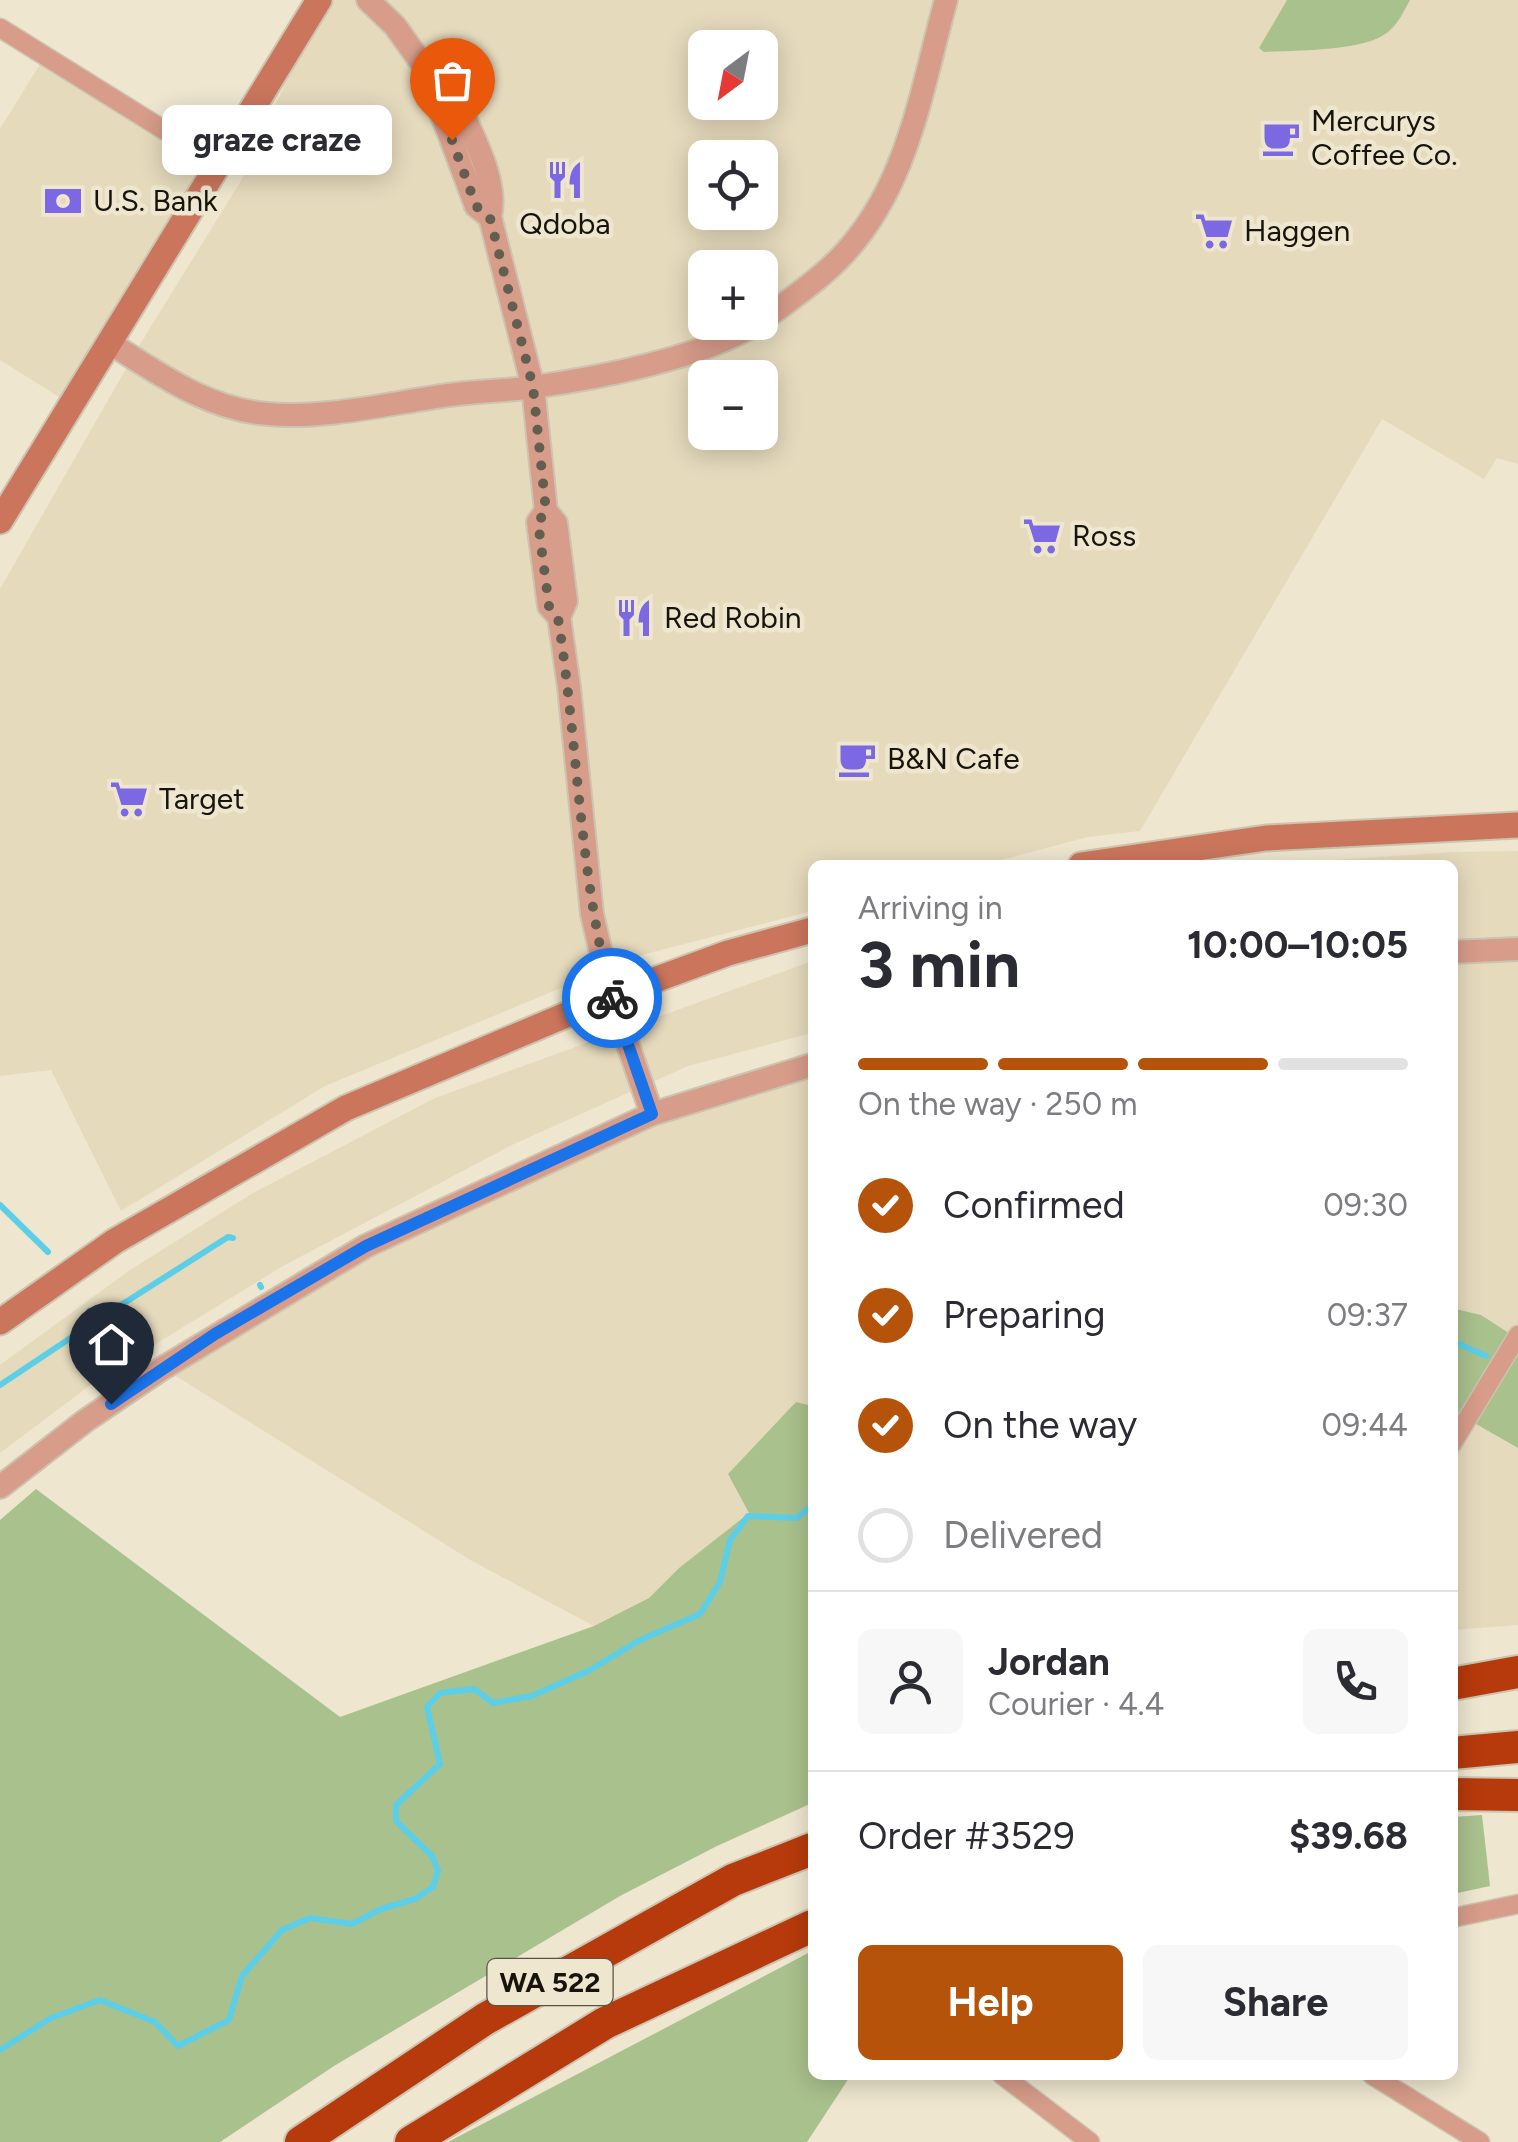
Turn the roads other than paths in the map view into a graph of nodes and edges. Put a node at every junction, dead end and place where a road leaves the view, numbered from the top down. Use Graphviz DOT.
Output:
graph roads {
  1 [pos="318,0"];
  2 [pos="368,0"];
  3 [pos="946,0"];
  4 [pos="0,28"];
  5 [pos="220,166"];
  6 [pos="778,309"];
  7 [pos="723,340"];
  8 [pos="110,344"];
  9 [pos="533,387"];
  10 [pos="0,521"];
  11 [pos="1518,824"];
  12 [pos="1115,860"];
  13 [pos="808,931"];
  14 [pos="1518,949"];
  15 [pos="1458,952"];
  16 [pos="611,996"];
  17 [pos="808,1066"];
  18 [pos="652,1114"];
  19 [pos="0,1322"];
  20 [pos="1518,1335"];
  21 [pos="1458,1434"];
  22 [pos="0,1487"];
  23 [pos="1518,1672"];
  24 [pos="1518,1682"];
  25 [pos="1458,1685"];
  26 [pos="1458,1686"];
  27 [pos="1518,1746"];
  28 [pos="1458,1752"];
  29 [pos="1458,1794"];
  30 [pos="1518,1794"];
  31 [pos="808,1851"];
  32 [pos="1518,1904"];
  33 [pos="1458,1917"];
  34 [pos="808,1928"];
  35 [pos="1009,2080"];
  36 [pos="1380,2080"];
  37 [pos="301,2142"];
  38 [pos="411,2142"];
  39 [pos="1090,2142"];
  40 [pos="1480,2142"];
  1 -- 5 [label="main road"];
  2 -- 9 [label="street"];
  3 -- 6 [label="street"];
  4 -- 5 [label="street"];
  5 -- 8 [label="main road"];
  7 -- 9 [label="street"];
  8 -- 9 [label="street"];
  8 -- 10 [label="main road"];
  9 -- 16 [label="street"];
  11 -- 12 [label="main road"];
  13 -- 16 [label="main road"];
  14 -- 15 [label="street"];
  16 -- 18 [label="street"];
  16 -- 19 [label="main road"];
  17 -- 18 [label="street"];
  18 -- 22 [label="street"];
  20 -- 21 [label="street"];
  23 -- 25 [label="highway"];
  24 -- 26 [label="highway"];
  27 -- 28 [label="highway"];
  29 -- 30 [label="highway"];
  31 -- 37 [label="highway, WA 522"];
  32 -- 33 [label="street"];
  34 -- 38 [label="highway, WA 522"];
  35 -- 39 [label="street"];
  36 -- 40 [label="street"];
}
